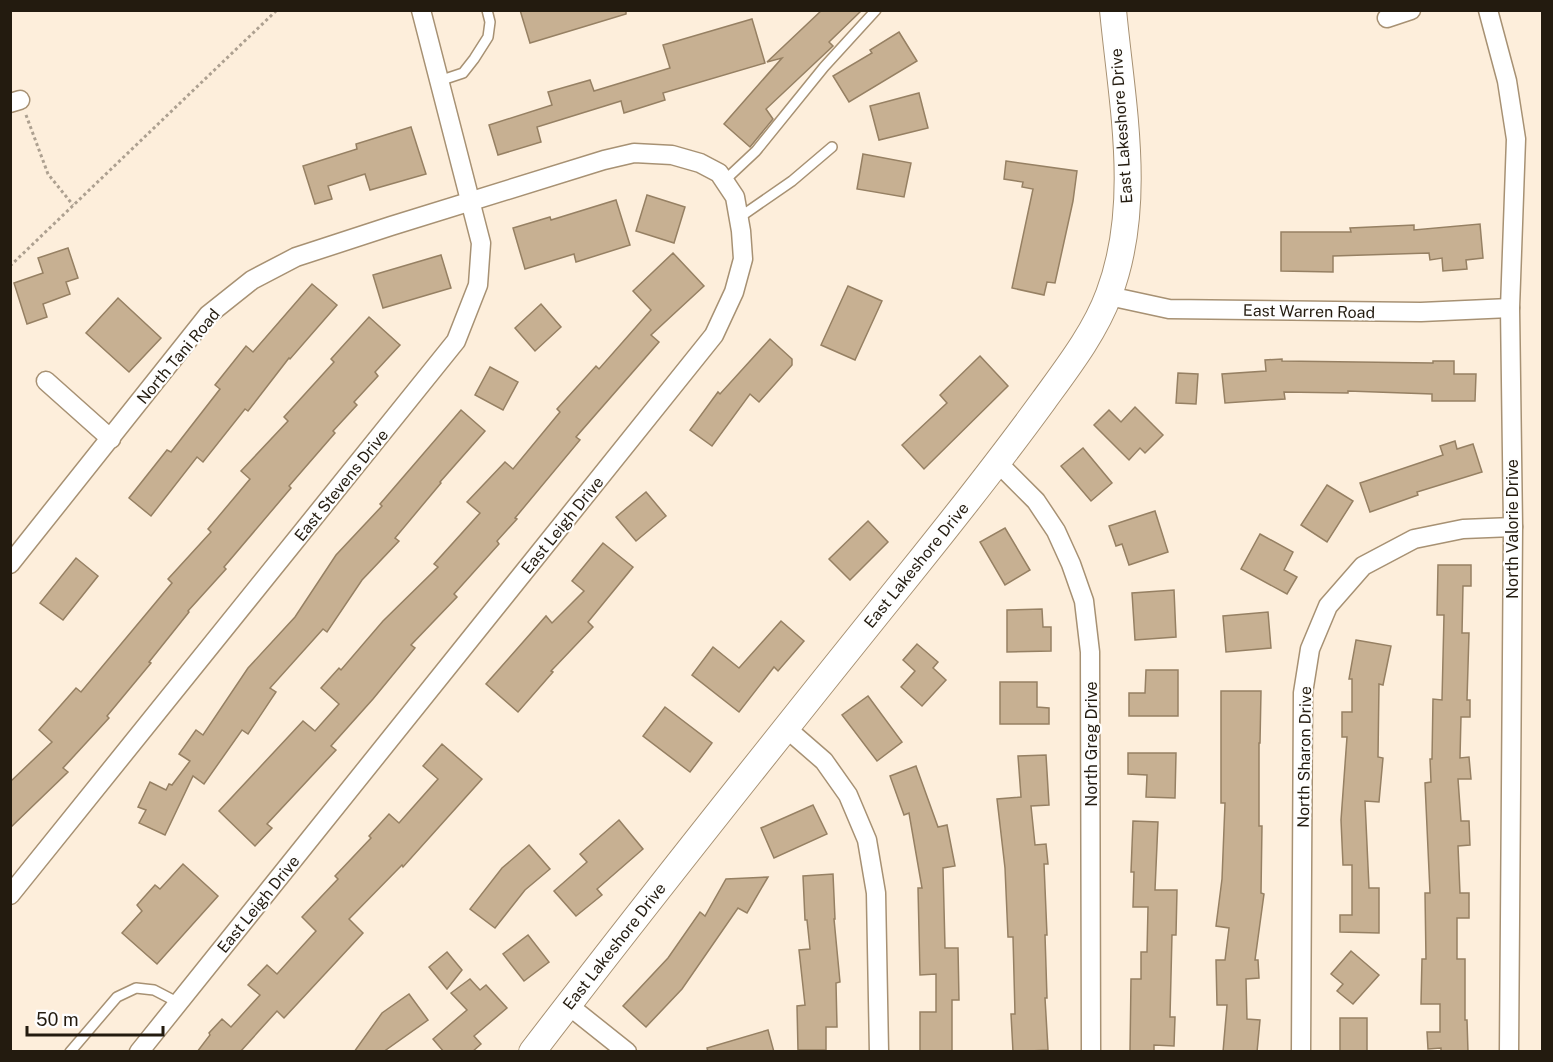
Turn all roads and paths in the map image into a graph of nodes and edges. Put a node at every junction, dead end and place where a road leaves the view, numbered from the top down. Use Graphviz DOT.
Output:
graph roads {
  1 [pos="277,10"];
  2 [pos="421,10"];
  3 [pos="487,10"];
  4 [pos="876,10"];
  5 [pos="1113,10"];
  6 [pos="1411,10"];
  7 [pos="1488,10"];
  8 [pos="1387,18"];
  9 [pos="439,81"];
  10 [pos="15,102"];
  11 [pos="832,147"];
  12 [pos="724,181"];
  13 [pos="471,201"];
  14 [pos="73,205"];
  15 [pos="740,217"];
  16 [pos="10,266"];
  17 [pos="1109,296"];
  18 [pos="1510,308"];
  19 [pos="46,381"];
  20 [pos="111,439"];
  21 [pos="998,463"];
  22 [pos="1513,527"];
  23 [pos="10,564"];
  24 [pos="786,728"];
  25 [pos="10,896"];
  26 [pos="178,1003"];
  27 [pos="568,1005"];
  28 [pos="70,1052"];
  29 [pos="140,1052"];
  30 [pos="532,1052"];
  31 [pos="627,1052"];
  32 [pos="879,1052"];
  33 [pos="1091,1052"];
  34 [pos="1301,1052"];
  35 [pos="1509,1052"];
  1 -- 14 [label="path"];
  2 -- 9 [label="street, East Stevens Drive"];
  3 -- 9 [label="lane"];
  4 -- 12 [label="lane"];
  5 -- 17 [label="main road, East Lakeshore Drive"];
  6 -- 8 [label="street"];
  7 -- 18 [label="street, North Valorie Drive"];
  9 -- 13 [label="street, East Stevens Drive"];
  10 -- 14 [label="path"];
  11 -- 15 [label="lane"];
  12 -- 13 [label="street, East Leigh Drive"];
  12 -- 15 [label="street, East Leigh Drive"];
  13 -- 20 [label="street, North Tani Road"];
  13 -- 25 [label="street, East Stevens Drive"];
  14 -- 16 [label="path"];
  15 -- 26 [label="street, East Leigh Drive"];
  17 -- 18 [label="street, East Warren Road"];
  17 -- 21 [label="main road, East Lakeshore Drive"];
  18 -- 22 [label="street, North Valorie Drive"];
  19 -- 20 [label="street"];
  20 -- 23 [label="street, North Tani Road"];
  21 -- 24 [label="main road, East Lakeshore Drive"];
  21 -- 33 [label="street, North Greg Drive"];
  22 -- 34 [label="street, North Sharon Drive"];
  22 -- 35 [label="street, North Valorie Drive"];
  24 -- 27 [label="main road, East Lakeshore Drive"];
  24 -- 32 [label="street"];
  26 -- 28 [label="lane"];
  26 -- 29 [label="street, East Leigh Drive"];
  27 -- 30 [label="main road, East Lakeshore Drive"];
  27 -- 31 [label="street"];
}
